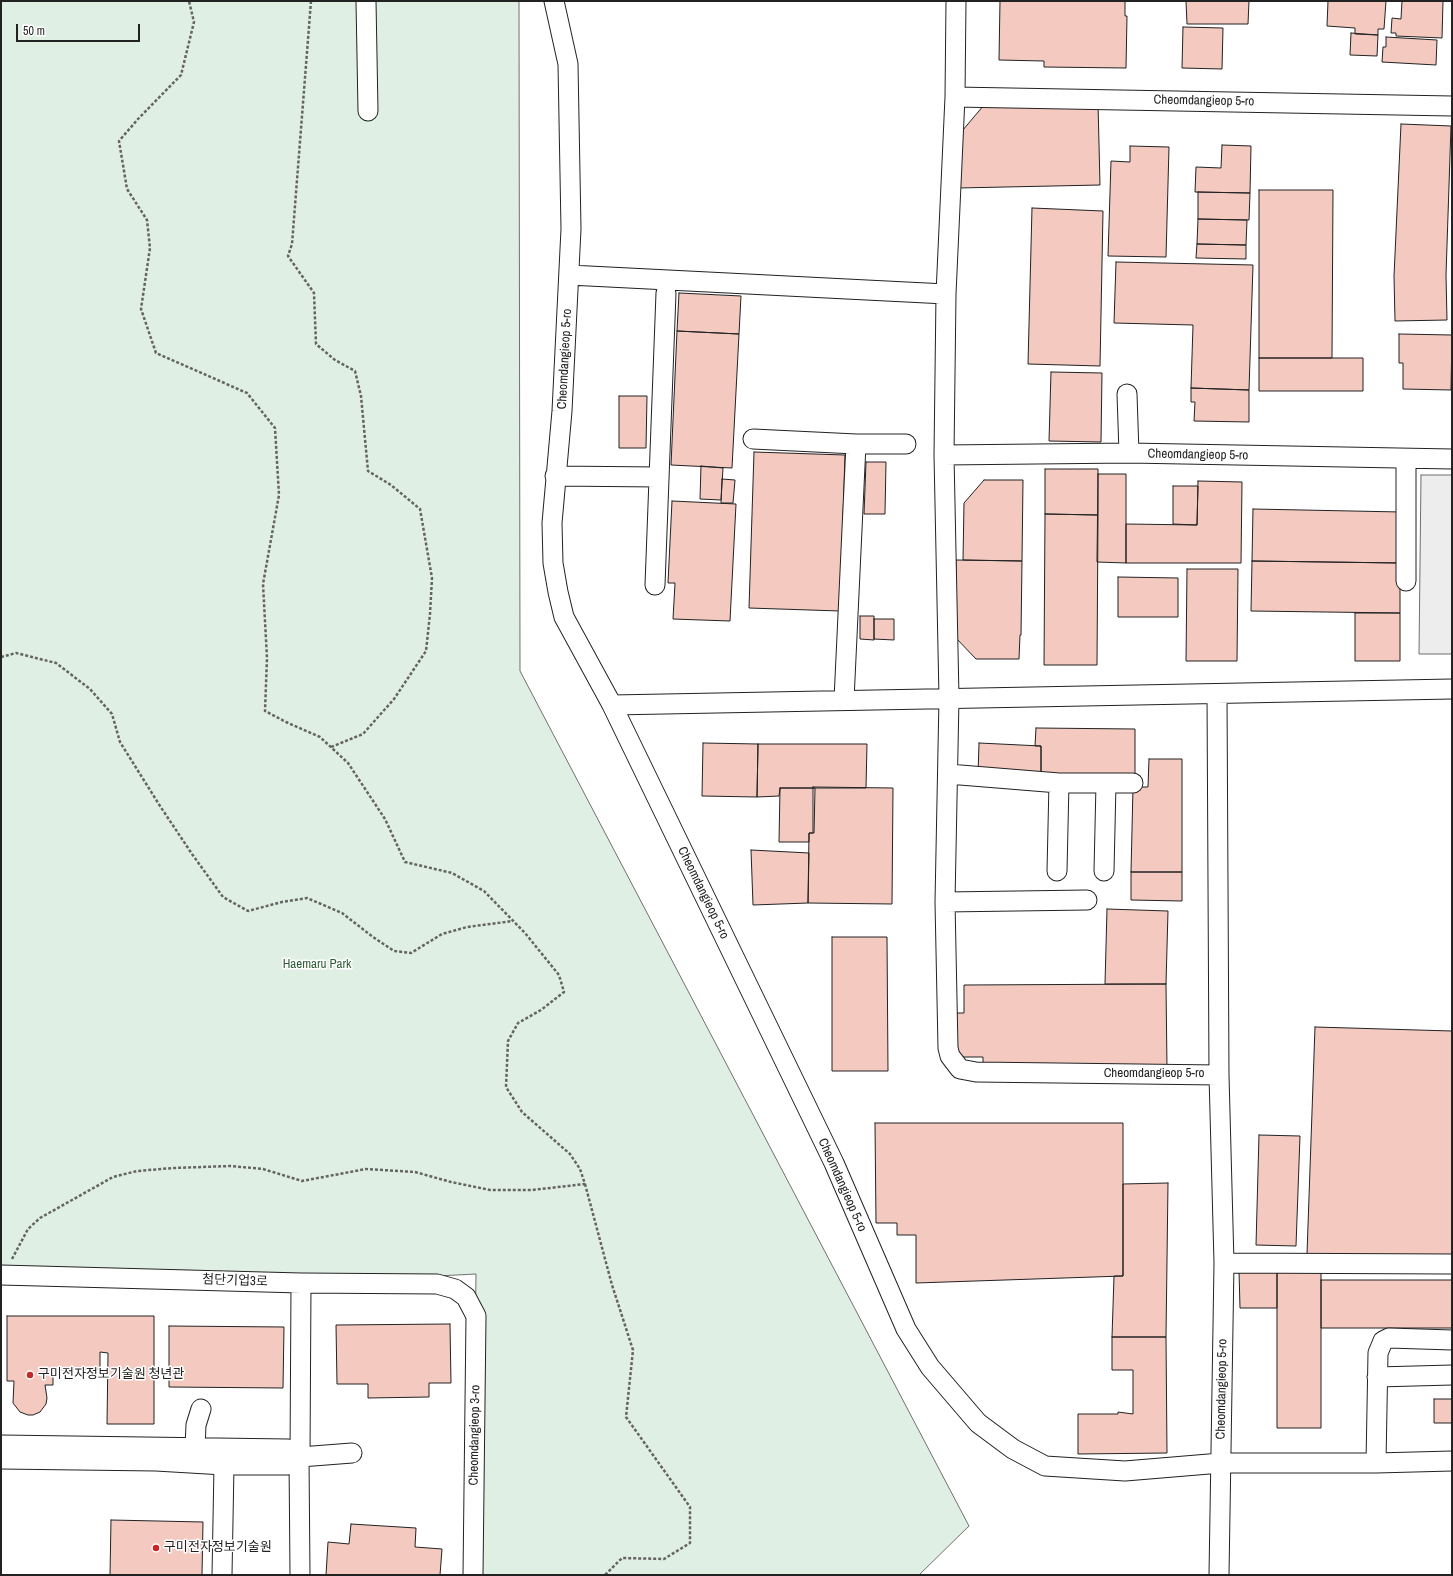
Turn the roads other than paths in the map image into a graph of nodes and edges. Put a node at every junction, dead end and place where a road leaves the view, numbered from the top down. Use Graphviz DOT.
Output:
graph roads {
  1 [pos="366,1"];
  2 [pos="554,1"];
  3 [pos="956,1"];
  4 [pos="955,96"];
  5 [pos="1452,106"];
  6 [pos="368,111"];
  7 [pos="569,275"];
  8 [pos="666,293"];
  9 [pos="946,294"];
  10 [pos="1127,394"];
  11 [pos="753,439"];
  12 [pos="856,444"];
  13 [pos="906,444"];
  14 [pos="1129,453"];
  15 [pos="944,455"];
  16 [pos="1406,459"];
  17 [pos="1452,459"];
  18 [pos="555,476"];
  19 [pos="659,477"];
  20 [pos="1406,581"];
  21 [pos="655,585"];
  22 [pos="1452,689"];
  23 [pos="1217,694"];
  24 [pos="949,698"];
  25 [pos="844,700"];
  26 [pos="612,705"];
  27 [pos="948,774"];
  28 [pos="1133,783"];
  29 [pos="1059,784"];
  30 [pos="1106,784"];
  31 [pos="1057,871"];
  32 [pos="1104,871"];
  33 [pos="1087,900"];
  34 [pos="945,902"];
  35 [pos="1219,1075"];
  36 [pos="1224,1263"];
  37 [pos="1452,1264"];
  38 [pos="2,1275"];
  39 [pos="301,1283"];
  40 [pos="1452,1340"];
  41 [pos="1452,1376"];
  42 [pos="1377,1377"];
  43 [pos="201,1409"];
  44 [pos="1,1445"];
  45 [pos="196,1448"];
  46 [pos="352,1453"];
  47 [pos="300,1458"];
  48 [pos="1,1459"];
  49 [pos="1452,1461"];
  50 [pos="1221,1463"];
  51 [pos="1376,1463"];
  52 [pos="224,1465"];
  53 [pos="222,1575"];
  54 [pos="300,1575"];
  55 [pos="473,1575"];
  56 [pos="1219,1575"];
  1 -- 6 [label="street"];
  2 -- 7 [label="street, Cheomdangieop 5-ro"];
  3 -- 4 [label="street, Cheomdangieop 5-ro"];
  4 -- 5 [label="street, Cheomdangieop 5-ro"];
  4 -- 9 [label="street, Cheomdangieop 5-ro"];
  7 -- 9 [label="street"];
  7 -- 18 [label="street, Cheomdangieop 5-ro"];
  8 -- 19 [label="street"];
  9 -- 15 [label="street, Cheomdangieop 5-ro"];
  10 -- 14 [label="street"];
  11 -- 12 [label="street"];
  12 -- 13 [label="street"];
  12 -- 25 [label="street"];
  14 -- 15 [label="street, Cheomdangieop 5-ro"];
  14 -- 16 [label="street, Cheomdangieop 5-ro"];
  15 -- 24 [label="street, Cheomdangieop 5-ro"];
  16 -- 17 [label="street, Cheomdangieop 5-ro"];
  16 -- 20 [label="street"];
  18 -- 19 [label="street"];
  18 -- 26 [label="street, Cheomdangieop 5-ro"];
  19 -- 21 [label="street"];
  22 -- 23 [label="street"];
  23 -- 24 [label="street"];
  23 -- 35 [label="street, Cheomdangieop 5-ro"];
  24 -- 25 [label="street"];
  24 -- 27 [label="street, Cheomdangieop 5-ro"];
  25 -- 26 [label="street"];
  26 -- 50 [label="street, Cheomdangieop 5-ro"];
  27 -- 29 [label="street"];
  27 -- 34 [label="street, Cheomdangieop 5-ro"];
  28 -- 30 [label="street"];
  29 -- 30 [label="street"];
  29 -- 31 [label="street"];
  30 -- 32 [label="street"];
  33 -- 34 [label="street"];
  34 -- 35 [label="street, Cheomdangieop 5-ro"];
  35 -- 36 [label="street, Cheomdangieop 5-ro"];
  36 -- 37 [label="street"];
  36 -- 50 [label="street, Cheomdangieop 5-ro"];
  38 -- 39 [label="street, 첨단기업3로"];
  39 -- 47 [label="street"];
  39 -- 55 [label="street, Cheomdangieop 3-ro"];
  40 -- 42 [label="street"];
  41 -- 42 [label="street"];
  42 -- 51 [label="street"];
  43 -- 45 [label="street"];
  44 -- 45 [label="street"];
  45 -- 47 [label="street"];
  46 -- 47 [label="street"];
  47 -- 52 [label="street"];
  47 -- 54 [label="street"];
  48 -- 52 [label="street"];
  49 -- 51 [label="street, Cheomdangieop 5-ro"];
  50 -- 51 [label="street, Cheomdangieop 5-ro"];
  50 -- 56 [label="street"];
  52 -- 53 [label="street"];
}
